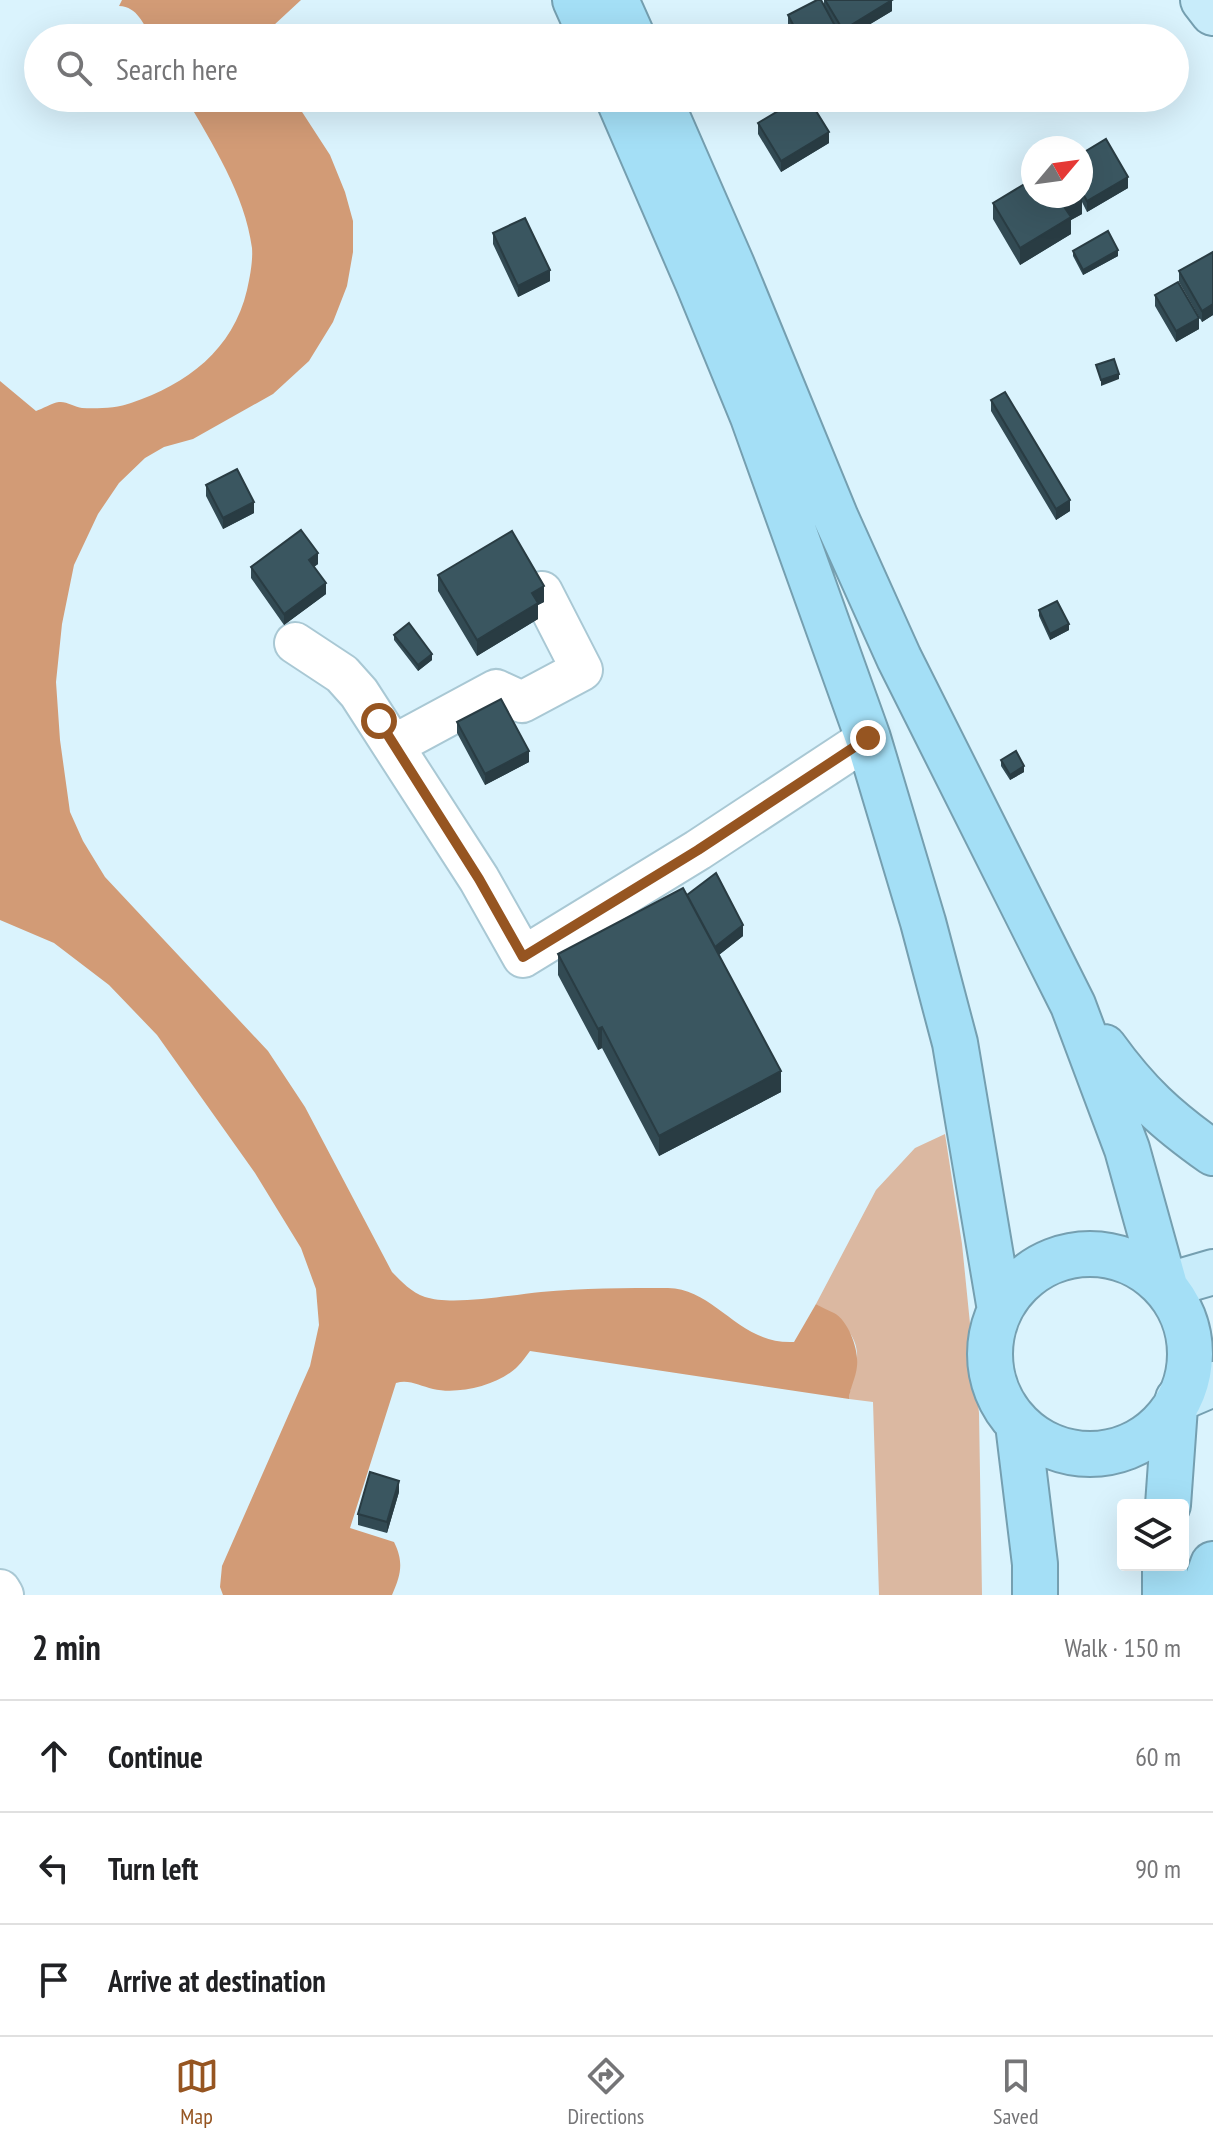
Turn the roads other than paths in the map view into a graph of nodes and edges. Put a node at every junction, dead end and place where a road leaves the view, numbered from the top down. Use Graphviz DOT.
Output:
graph roads {
  1 [pos="575,0"];
  2 [pos="616,0"];
  3 [pos="1203,0"];
  4 [pos="1213,13"];
  5 [pos="586,24"];
  6 [pos="627,24"];
  7 [pos="624,112"];
  8 [pos="665,112"];
  9 [pos="542,592"];
  10 [pos="295,643"];
  11 [pos="868,738"];
  12 [pos="394,745"];
  13 [pos="1073,1005"];
  14 [pos="1213,1153"];
  15 [pos="1213,1272"];
  16 [pos="1165,1286"];
  17 [pos="1000,1310"];
  18 [pos="1189,1397"];
  19 [pos="1018,1424"];
  20 [pos="1169,1499"];
  21 [pos="1213,1564"];
  22 [pos="1165,1571"];
  23 [pos="1035,1595"];
  24 [pos="1165,1595"];
  25 [pos="1202,1595"];
  1 -- 5 [label="highway"];
  2 -- 6 [label="highway"];
  3 -- 4 [label="main road"];
  7 -- 11 [label="highway"];
  8 -- 13 [label="highway"];
  9 -- 12 [label="street"];
  10 -- 12 [label="street"];
  11 -- 12 [label="street"];
  11 -- 17 [label="highway"];
  13 -- 14 [label="highway"];
  13 -- 16 [label="highway"];
  15 -- 16 [label="main road"];
  16 -- 17 [label="highway"];
  16 -- 18 [label="highway"];
  17 -- 19 [label="highway"];
  18 -- 19 [label="highway"];
  18 -- 20 [label="highway"];
  19 -- 23 [label="highway"];
  21 -- 25 [label="highway"];
  22 -- 24 [label="highway"];
}
